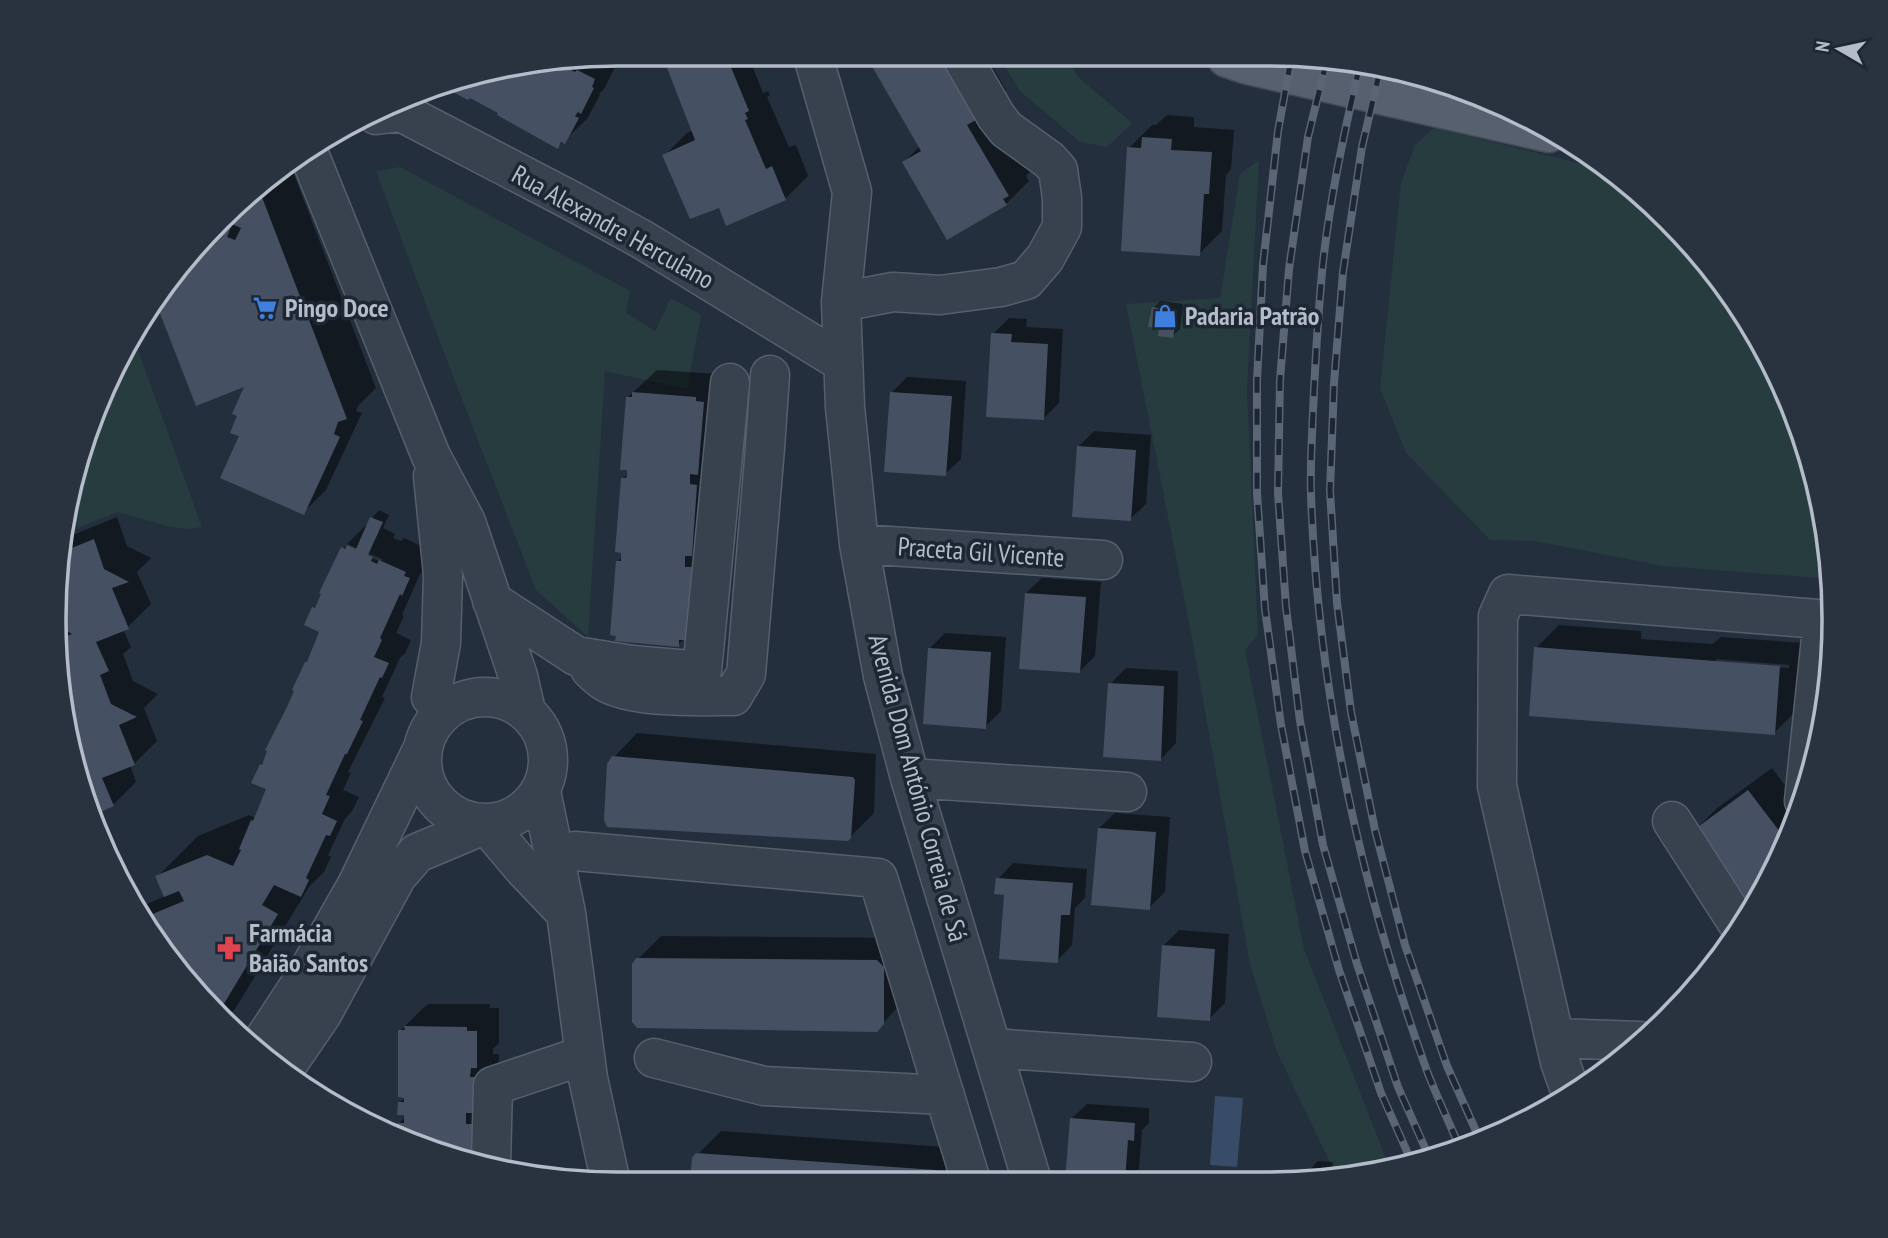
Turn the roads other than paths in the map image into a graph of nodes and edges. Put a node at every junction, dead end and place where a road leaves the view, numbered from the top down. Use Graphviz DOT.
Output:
graph roads {
  1 [pos="816,66"];
  2 [pos="967,66"];
  3 [pos="1252,66"];
  4 [pos="398,113"];
  5 [pos="1516,125"];
  6 [pos="312,160"];
  7 [pos="841,302"];
  8 [pos="842,362"];
  9 [pos="770,375"];
  10 [pos="730,383"];
  11 [pos="431,456"];
  12 [pos="859,544"];
  13 [pos="1103,560"];
  14 [pos="492,601"];
  15 [pos="1822,620"];
  16 [pos="576,656"];
  17 [pos="526,710"];
  18 [pos="444,711"];
  19 [pos="422,750"];
  20 [pos="910,778"];
  21 [pos="541,791"];
  22 [pos="1127,792"];
  23 [pos="1672,821"];
  24 [pos="486,824"];
  25 [pos="575,851"];
  26 [pos="566,913"];
  27 [pos="1734,917"];
  28 [pos="1555,1038"];
  29 [pos="1625,1040"];
  30 [pos="263,1041"];
  31 [pos="992,1048"];
  32 [pos="585,1055"];
  33 [pos="654,1058"];
  34 [pos="289,1062"];
  35 [pos="1192,1062"];
  36 [pos="1568,1083"];
  37 [pos="945,1095"];
  38 [pos="491,1156"];
  39 [pos="608,1171"];
  40 [pos="968,1172"];
  41 [pos="1029,1172"];
  1 -- 7 [label="street, Avenida Dom António Correia de Sá"];
  2 -- 7 [label="street"];
  3 -- 5 [label="main road"];
  4 -- 8 [label="street, Rua Alexandre Herculano"];
  6 -- 11 [label="street"];
  7 -- 8 [label="street, Avenida Dom António Correia de Sá"];
  8 -- 12 [label="street, Avenida Dom António Correia de Sá"];
  9 -- 16 [label="street"];
  10 -- 16 [label="street"];
  11 -- 14 [label="street"];
  11 -- 18 [label="street"];
  12 -- 13 [label="street, Praceta Gil Vicente"];
  12 -- 20 [label="street, Avenida Dom António Correia de Sá"];
  14 -- 16 [label="street"];
  14 -- 17 [label="street"];
  15 -- 28 [label="street"];
  17 -- 18 [label="street"];
  17 -- 21 [label="street"];
  18 -- 19 [label="street"];
  19 -- 24 [label="street"];
  19 -- 30 [label="street"];
  20 -- 22 [label="street"];
  20 -- 31 [label="street, Avenida Dom António Correia de Sá"];
  21 -- 24 [label="street"];
  21 -- 26 [label="street"];
  23 -- 27 [label="street"];
  24 -- 26 [label="street"];
  24 -- 34 [label="street"];
  25 -- 37 [label="street"];
  26 -- 32 [label="street"];
  28 -- 29 [label="street"];
  28 -- 36 [label="street"];
  31 -- 35 [label="street"];
  31 -- 41 [label="street, Avenida Dom António Correia de Sá"];
  32 -- 38 [label="street"];
  32 -- 39 [label="street"];
  33 -- 37 [label="street"];
  37 -- 40 [label="street"];
}
